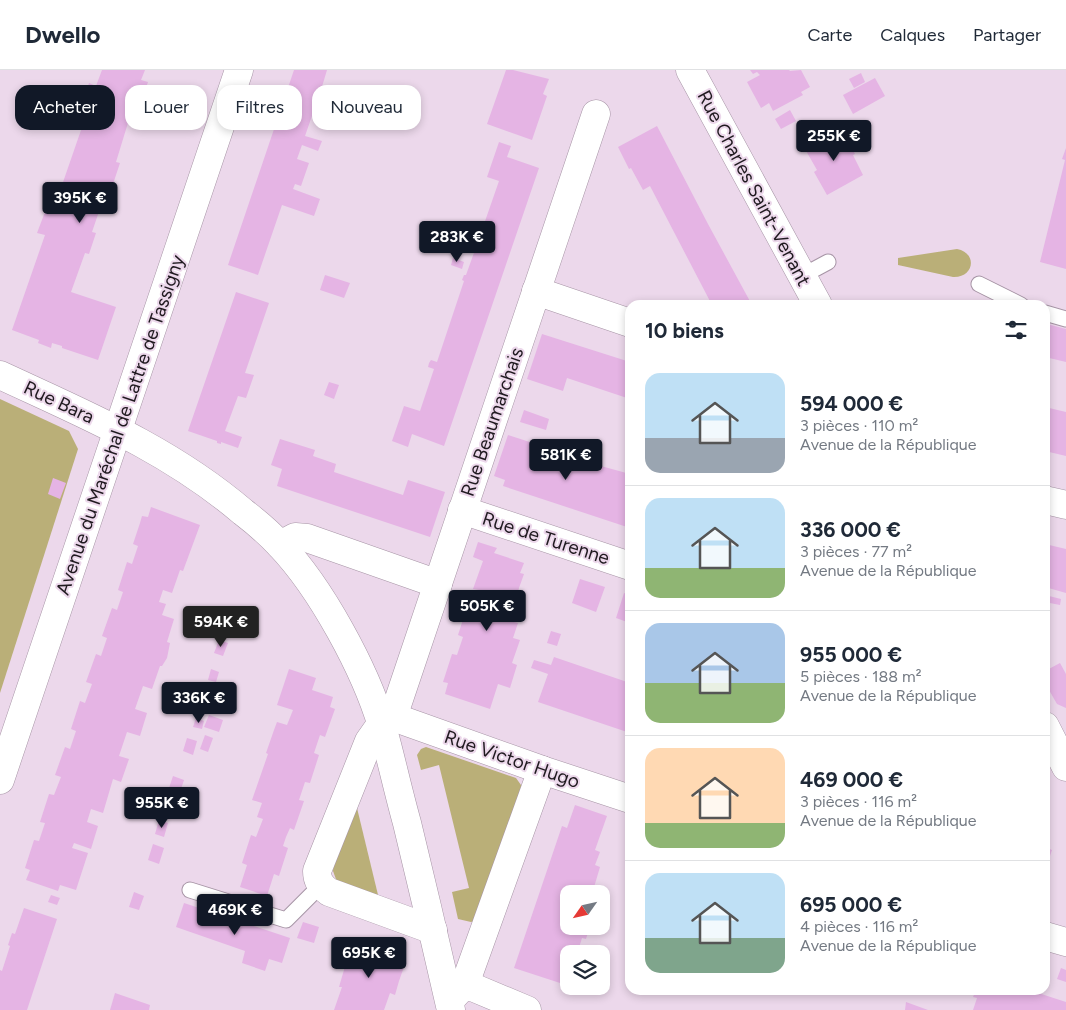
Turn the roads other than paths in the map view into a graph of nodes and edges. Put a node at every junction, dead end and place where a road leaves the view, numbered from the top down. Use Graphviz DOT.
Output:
graph roads {
  1 [pos="238,70"];
  2 [pos="690,70"];
  3 [pos="596,114"];
  4 [pos="828,262"];
  5 [pos="802,276"];
  6 [pos="979,284"];
  7 [pos="536,291"];
  8 [pos="815,300"];
  9 [pos="1011,300"];
  10 [pos="1050,314"];
  11 [pos="1066,319"];
  12 [pos="625,321"];
  13 [pos="0,375"];
  14 [pos="118,430"];
  15 [pos="1050,501"];
  16 [pos="1066,505"];
  17 [pos="462,510"];
  18 [pos="280,545"];
  19 [pos="625,564"];
  20 [pos="438,584"];
  21 [pos="387,720"];
  22 [pos="1050,736"];
  23 [pos="1066,767"];
  24 [pos="542,770"];
  25 [pos="0,780"];
  26 [pos="625,797"];
  27 [pos="321,885"];
  28 [pos="190,890"];
  29 [pos="433,930"];
  30 [pos="1050,937"];
  31 [pos="1066,942"];
  32 [pos="452,1001"];
  33 [pos="527,1010"];
  1 -- 14 [label="street, Avenue du Maréchal de Lattre de Tassigny"];
  2 -- 5 [label="street, Rue Charles Saint-Venant"];
  3 -- 7 [label="street, Rue Beaumarchais"];
  4 -- 5 [label="lane"];
  5 -- 8 [label="street, Rue Charles Saint-Venant"];
  6 -- 9 [label="lane"];
  7 -- 12 [label="street"];
  7 -- 17 [label="street, Rue Beaumarchais"];
  10 -- 11 [label="lane"];
  13 -- 14 [label="street, Rue Bara"];
  14 -- 18 [label="street, Rue Bara"];
  14 -- 25 [label="street, Avenue du Maréchal de Lattre de Tassigny"];
  15 -- 16 [label="street"];
  17 -- 19 [label="street, Rue de Turenne"];
  17 -- 20 [label="street, Rue Beaumarchais"];
  18 -- 20 [label="street"];
  18 -- 21 [label="street, Rue Bara"];
  20 -- 21 [label="street, Rue Beaumarchais"];
  21 -- 24 [label="street, Rue Victor Hugo"];
  21 -- 27 [label="street, Rue Beaumarchais"];
  21 -- 29 [label="street, Rue Bara"];
  22 -- 23 [label="street"];
  24 -- 26 [label="street, Rue Victor Hugo"];
  24 -- 32 [label="street"];
  27 -- 28 [label="lane"];
  27 -- 29 [label="street"];
  29 -- 32 [label="street, Rue Bara"];
  30 -- 31 [label="street"];
  32 -- 33 [label="street"];
}
